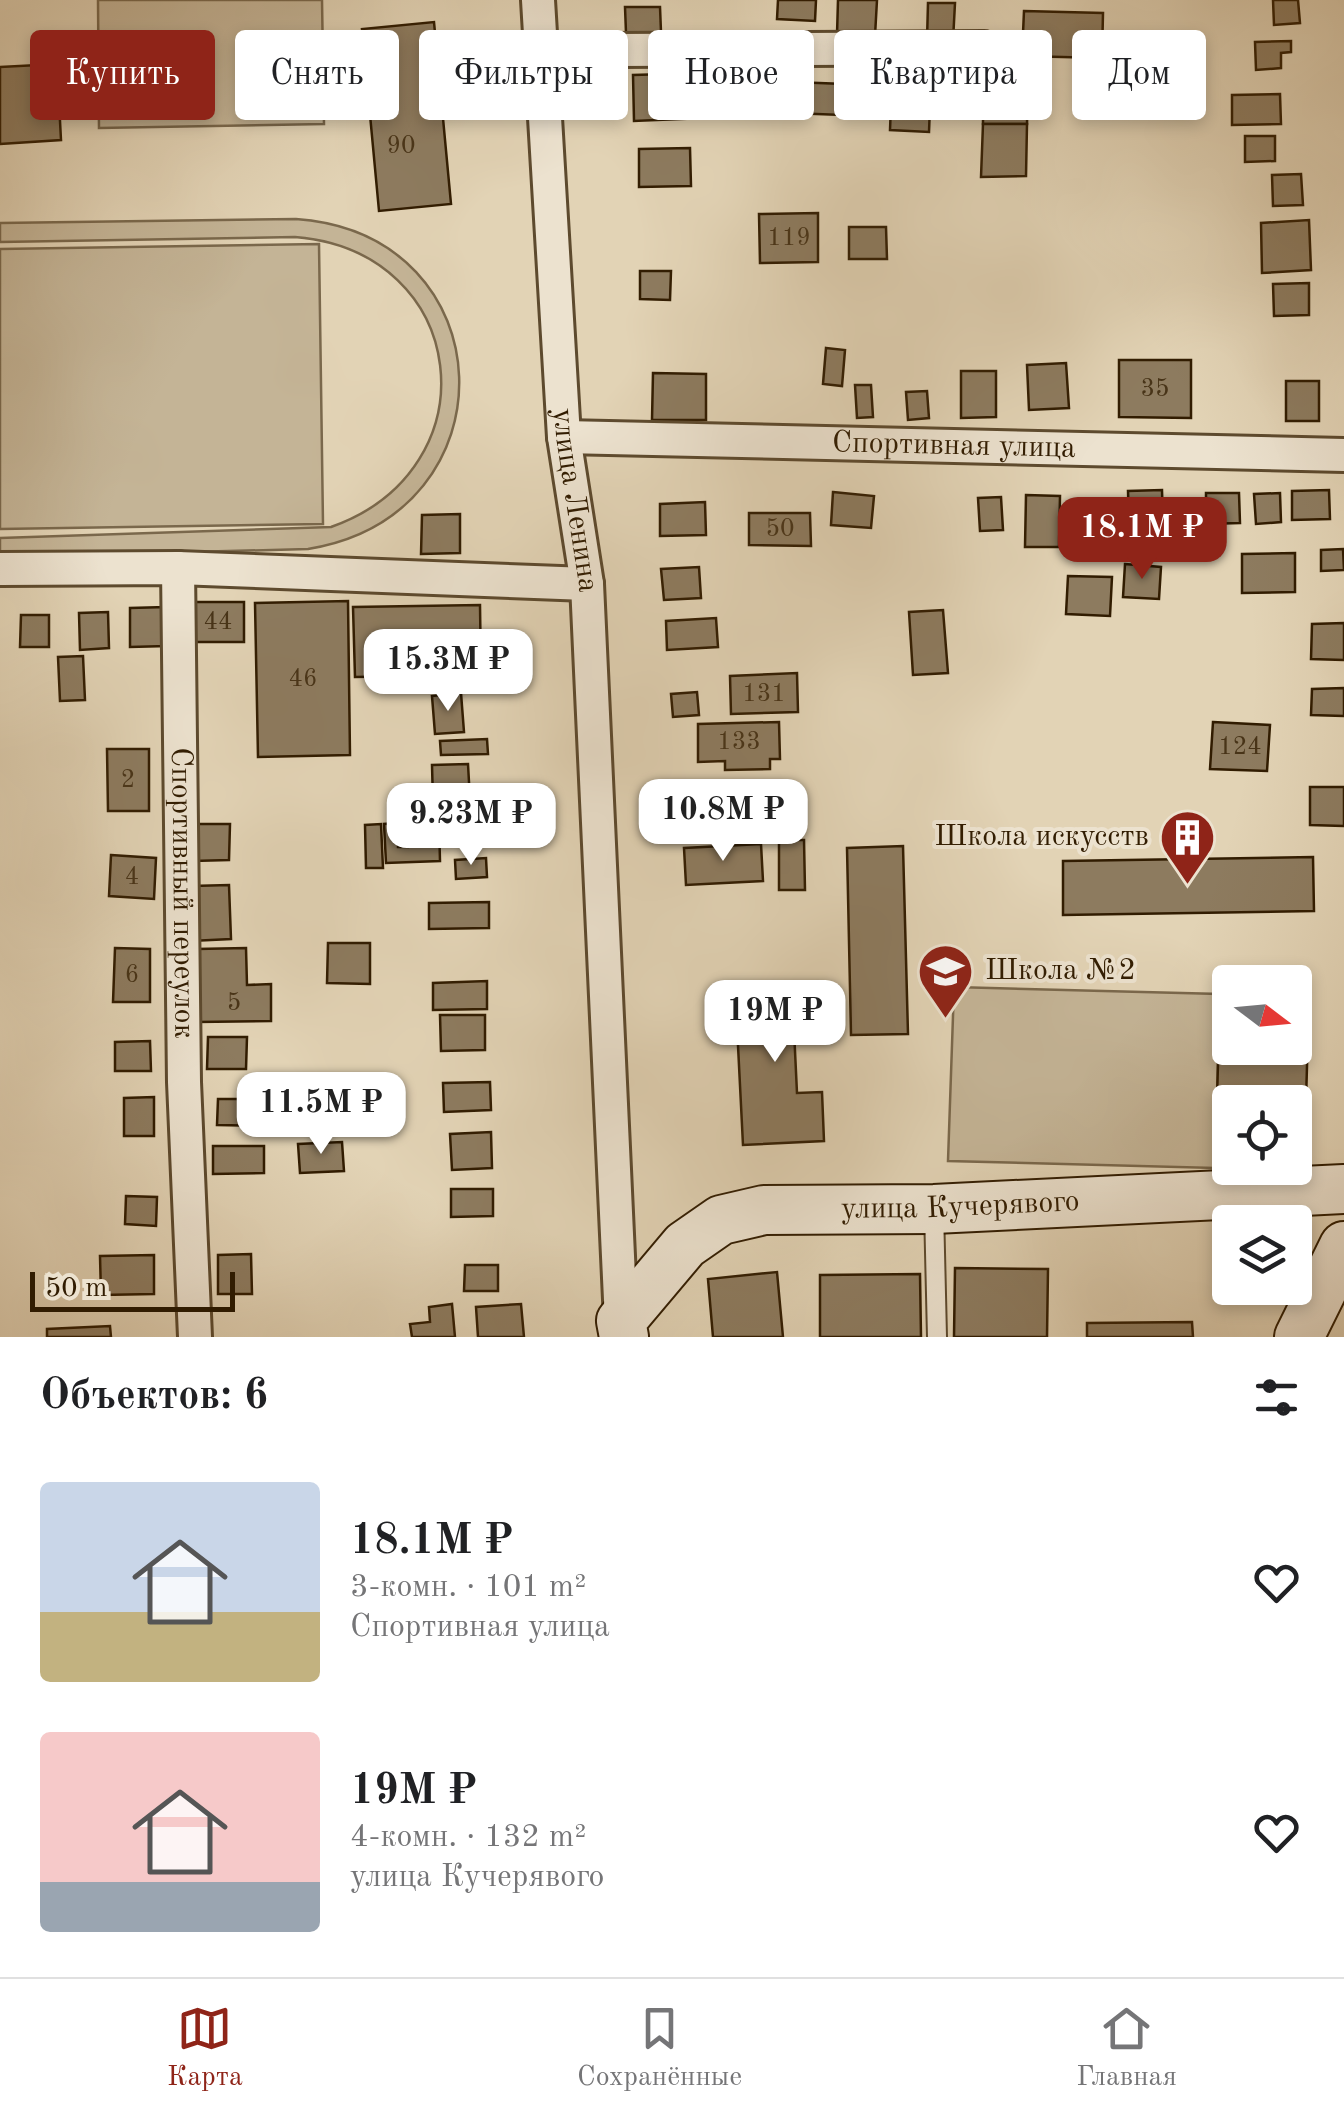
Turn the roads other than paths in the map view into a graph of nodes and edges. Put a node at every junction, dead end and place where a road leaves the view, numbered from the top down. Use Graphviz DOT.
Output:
graph roads {
  1 [pos="538,0"];
  2 [pos="540,30"];
  3 [pos="834,49"];
  4 [pos="628,50"];
  5 [pos="545,120"];
  6 [pos="564,437"];
  7 [pos="1344,454"];
  8 [pos="178,568"];
  9 [pos="0,570"];
  10 [pos="587,584"];
  11 [pos="1344,1190"];
  12 [pos="934,1209"];
  13 [pos="1344,1246"];
  14 [pos="622,1329"];
  15 [pos="195,1337"];
  16 [pos="937,1337"];
  17 [pos="1299,1337"];
  1 -- 2 [label="street, улица Ленина"];
  3 -- 4 [label="street"];
  5 -- 6 [label="street, улица Ленина"];
  6 -- 7 [label="street, Спортивная улица"];
  6 -- 10 [label="street, улица Ленина"];
  8 -- 9 [label="street"];
  8 -- 10 [label="street"];
  8 -- 15 [label="street, Спортивный переулок"];
  10 -- 14 [label="street, улица Ленина"];
  11 -- 12 [label="street, улица Кучерявого"];
  12 -- 14 [label="street, улица Кучерявого"];
  12 -- 16 [label="lane"];
  13 -- 17 [label="street"];
}
